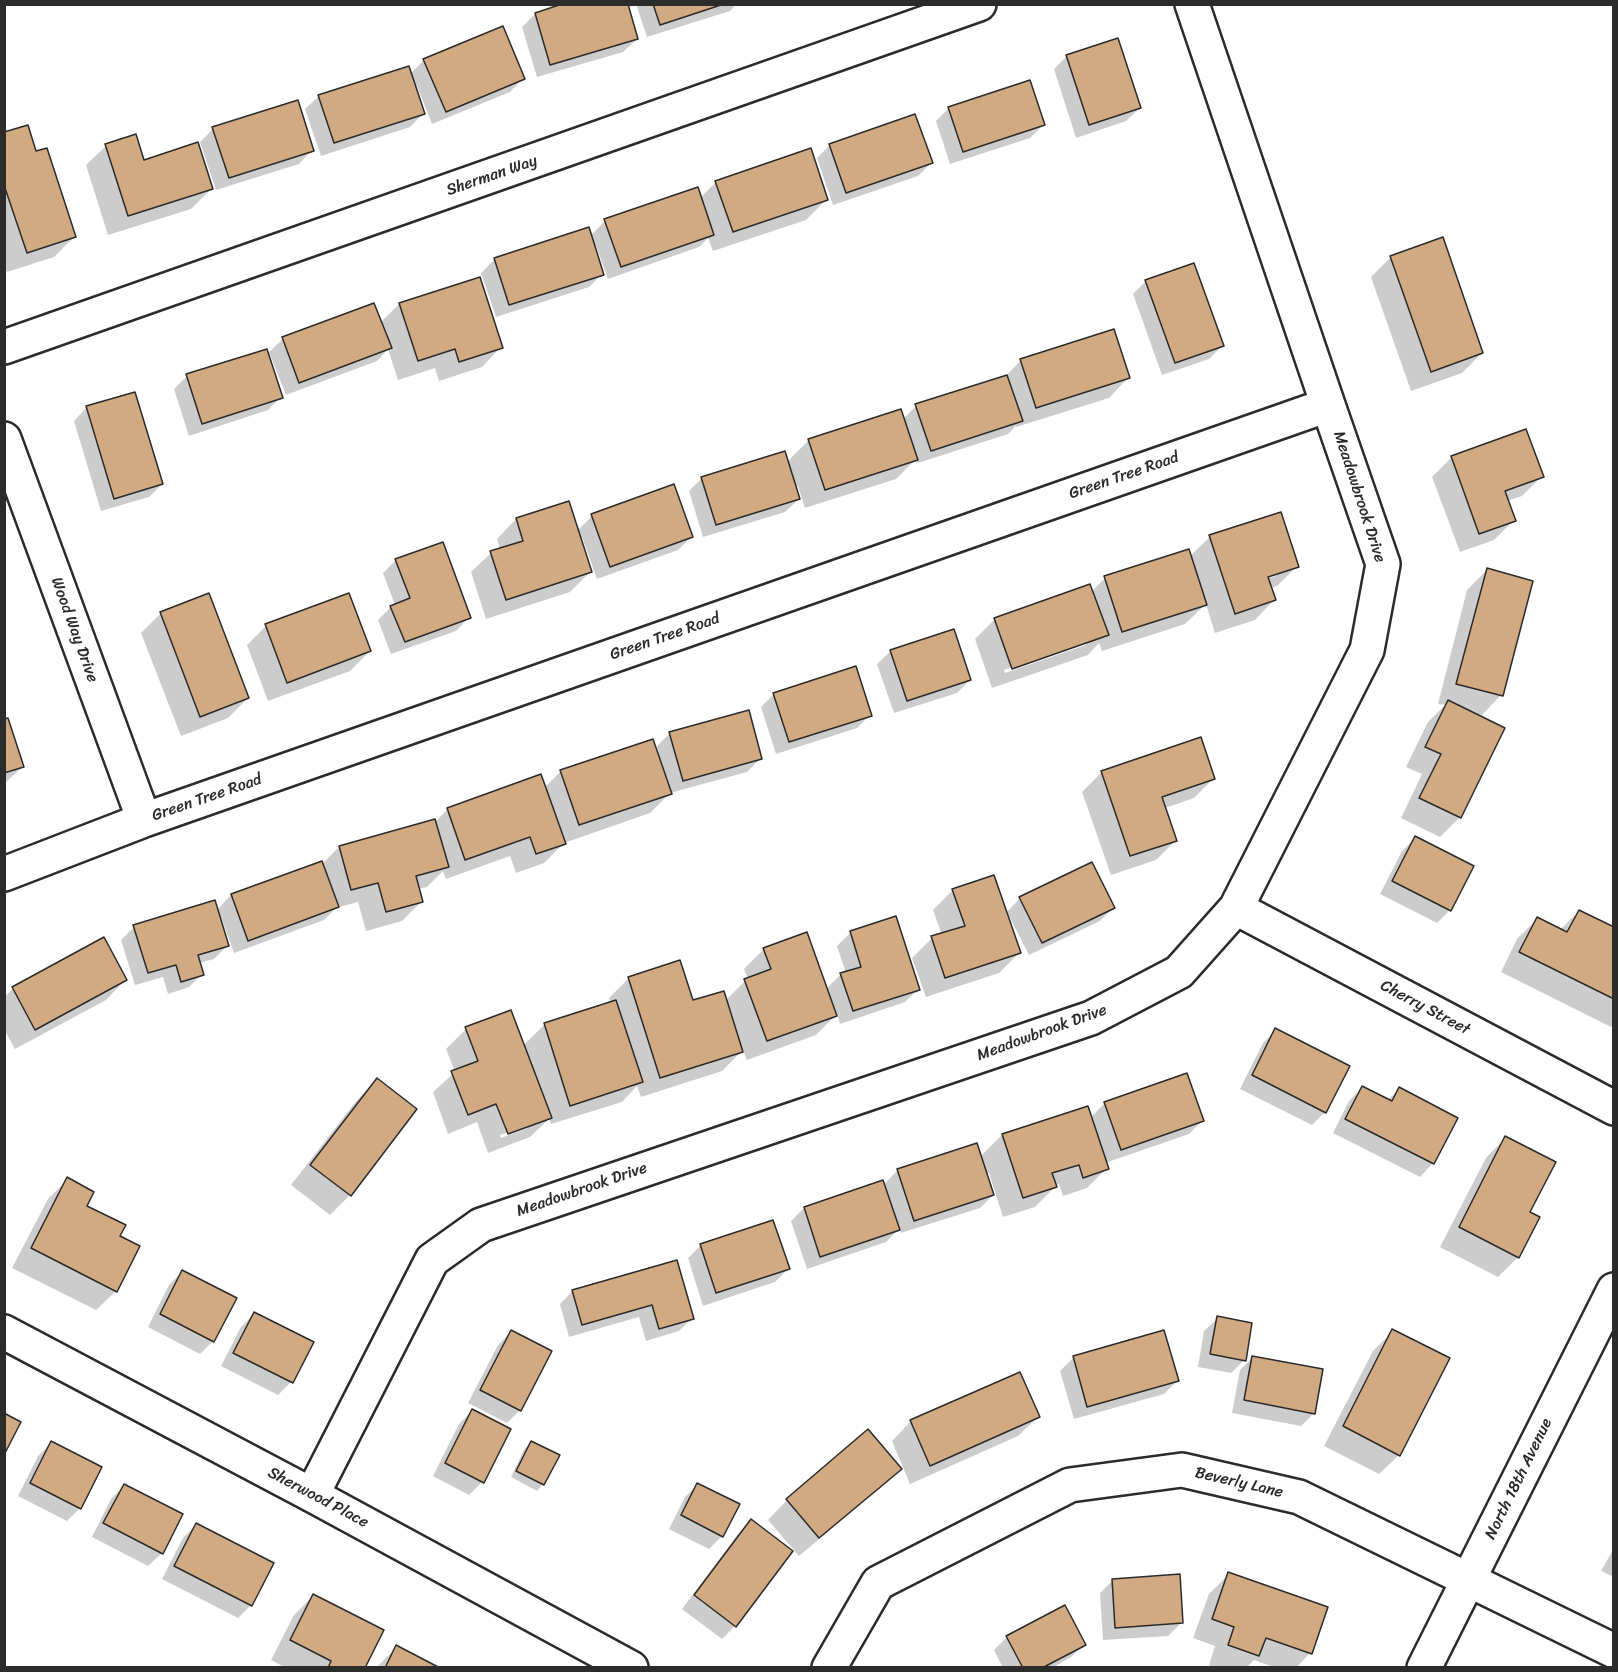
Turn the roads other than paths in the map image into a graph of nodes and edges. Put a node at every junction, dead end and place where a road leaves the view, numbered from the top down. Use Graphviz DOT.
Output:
graph roads {
  1 [pos="979,4"];
  2 [pos="1192,4"];
  3 [pos="4,347"];
  4 [pos="1328,405"];
  5 [pos="4,439"];
  6 [pos="144,820"];
  7 [pos="4,874"];
  8 [pos="1236,908"];
  9 [pos="1614,1108"];
  10 [pos="1614,1290"];
  11 [pos="4,1332"];
  12 [pos="312,1495"];
  13 [pos="1469,1580"];
  14 [pos="1614,1652"];
  15 [pos="631,1668"];
  16 [pos="829,1668"];
  17 [pos="1424,1668"];
  1 -- 3 [label="street, Sherman Way"];
  2 -- 4 [label="street, Meadowbrook Drive"];
  4 -- 6 [label="street, Green Tree Road"];
  4 -- 8 [label="street, Meadowbrook Drive"];
  5 -- 6 [label="street, Wood Way Drive"];
  6 -- 7 [label="street, Green Tree Road"];
  8 -- 9 [label="street, Cherry Street"];
  8 -- 12 [label="street, Meadowbrook Drive"];
  10 -- 13 [label="street, North 18th Avenue"];
  11 -- 12 [label="street, Sherwood Place"];
  12 -- 15 [label="street, Sherwood Place"];
  13 -- 14 [label="street, Beverly Lane"];
  13 -- 16 [label="street, Beverly Lane"];
  13 -- 17 [label="street, North 18th Avenue"];
}
